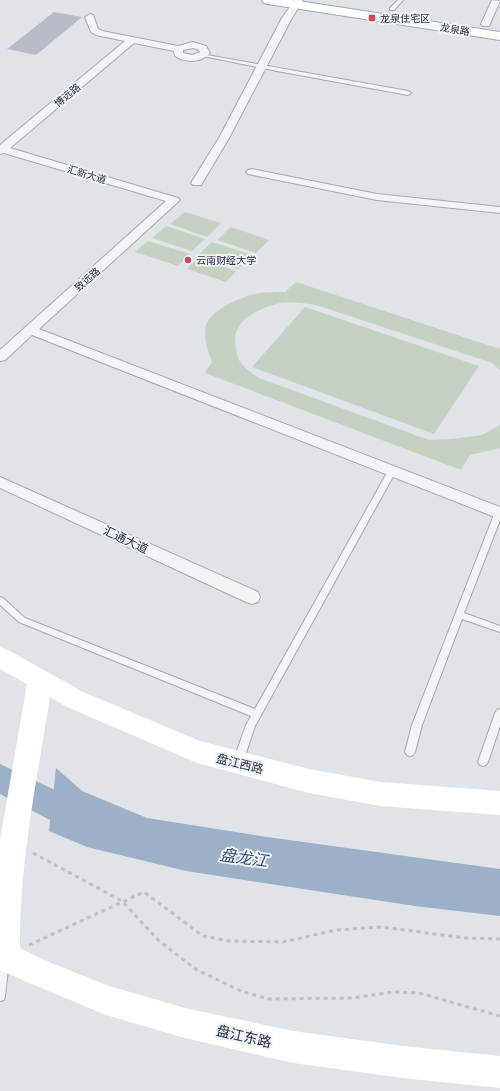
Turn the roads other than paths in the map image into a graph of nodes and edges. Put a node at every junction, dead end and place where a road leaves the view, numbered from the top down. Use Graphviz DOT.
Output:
graph roads {
  1 [pos="268,0"];
  2 [pos="334,0"];
  3 [pos="401,0"];
  4 [pos="297,2"];
  5 [pos="496,5"];
  6 [pos="392,9"];
  7 [pos="90,17"];
  8 [pos="486,24"];
  9 [pos="500,26"];
  10 [pos="500,36"];
  11 [pos="133,39"];
  12 [pos="203,55"];
  13 [pos="262,66"];
  14 [pos="408,93"];
  15 [pos="1,149"];
  16 [pos="252,172"];
  17 [pos="197,183"];
  18 [pos="174,200"];
  19 [pos="500,210"];
  20 [pos="30,330"];
  21 [pos="0,357"];
  22 [pos="392,471"];
  23 [pos="0,482"];
  24 [pos="500,513"];
  25 [pos="252,597"];
  26 [pos="0,600"];
  27 [pos="460,615"];
  28 [pos="500,630"];
  29 [pos="0,657"];
  30 [pos="40,680"];
  31 [pos="257,714"];
  32 [pos="500,714"];
  33 [pos="410,752"];
  34 [pos="238,762"];
  35 [pos="483,762"];
  36 [pos="500,803"];
  37 [pos="2,955"];
  38 [pos="0,996"];
  39 [pos="500,1072"];
  1 -- 4 [label="street, 龙泉路"];
  2 -- 6 [label="street, 龙泉路"];
  3 -- 6 [label="lane"];
  4 -- 10 [label="street, 龙泉路"];
  4 -- 13 [label="street"];
  5 -- 8 [label="street"];
  6 -- 8 [label="street, 龙泉路"];
  7 -- 11 [label="street"];
  8 -- 9 [label="street, 龙泉路"];
  11 -- 12 [label="street"];
  11 -- 15 [label="street, 博远路"];
  12 -- 13 [label="lane"];
  13 -- 14 [label="lane"];
  13 -- 17 [label="street"];
  15 -- 18 [label="street, 汇新大道"];
  16 -- 19 [label="street"];
  18 -- 20 [label="street, 致远路"];
  20 -- 21 [label="street, 致远路"];
  20 -- 22 [label="street"];
  22 -- 24 [label="street"];
  22 -- 31 [label="lane"];
  23 -- 25 [label="street, 汇通大道"];
  24 -- 27 [label="lane"];
  26 -- 31 [label="lane"];
  27 -- 28 [label="lane"];
  27 -- 33 [label="lane"];
  29 -- 30 [label="street, 盘江西路"];
  30 -- 34 [label="street, 盘江西路"];
  30 -- 37 [label="street"];
  31 -- 34 [label="lane"];
  32 -- 35 [label="lane"];
  34 -- 36 [label="street, 盘江西路"];
  37 -- 38 [label="lane"];
  37 -- 39 [label="street, 盘江东路"];
}
